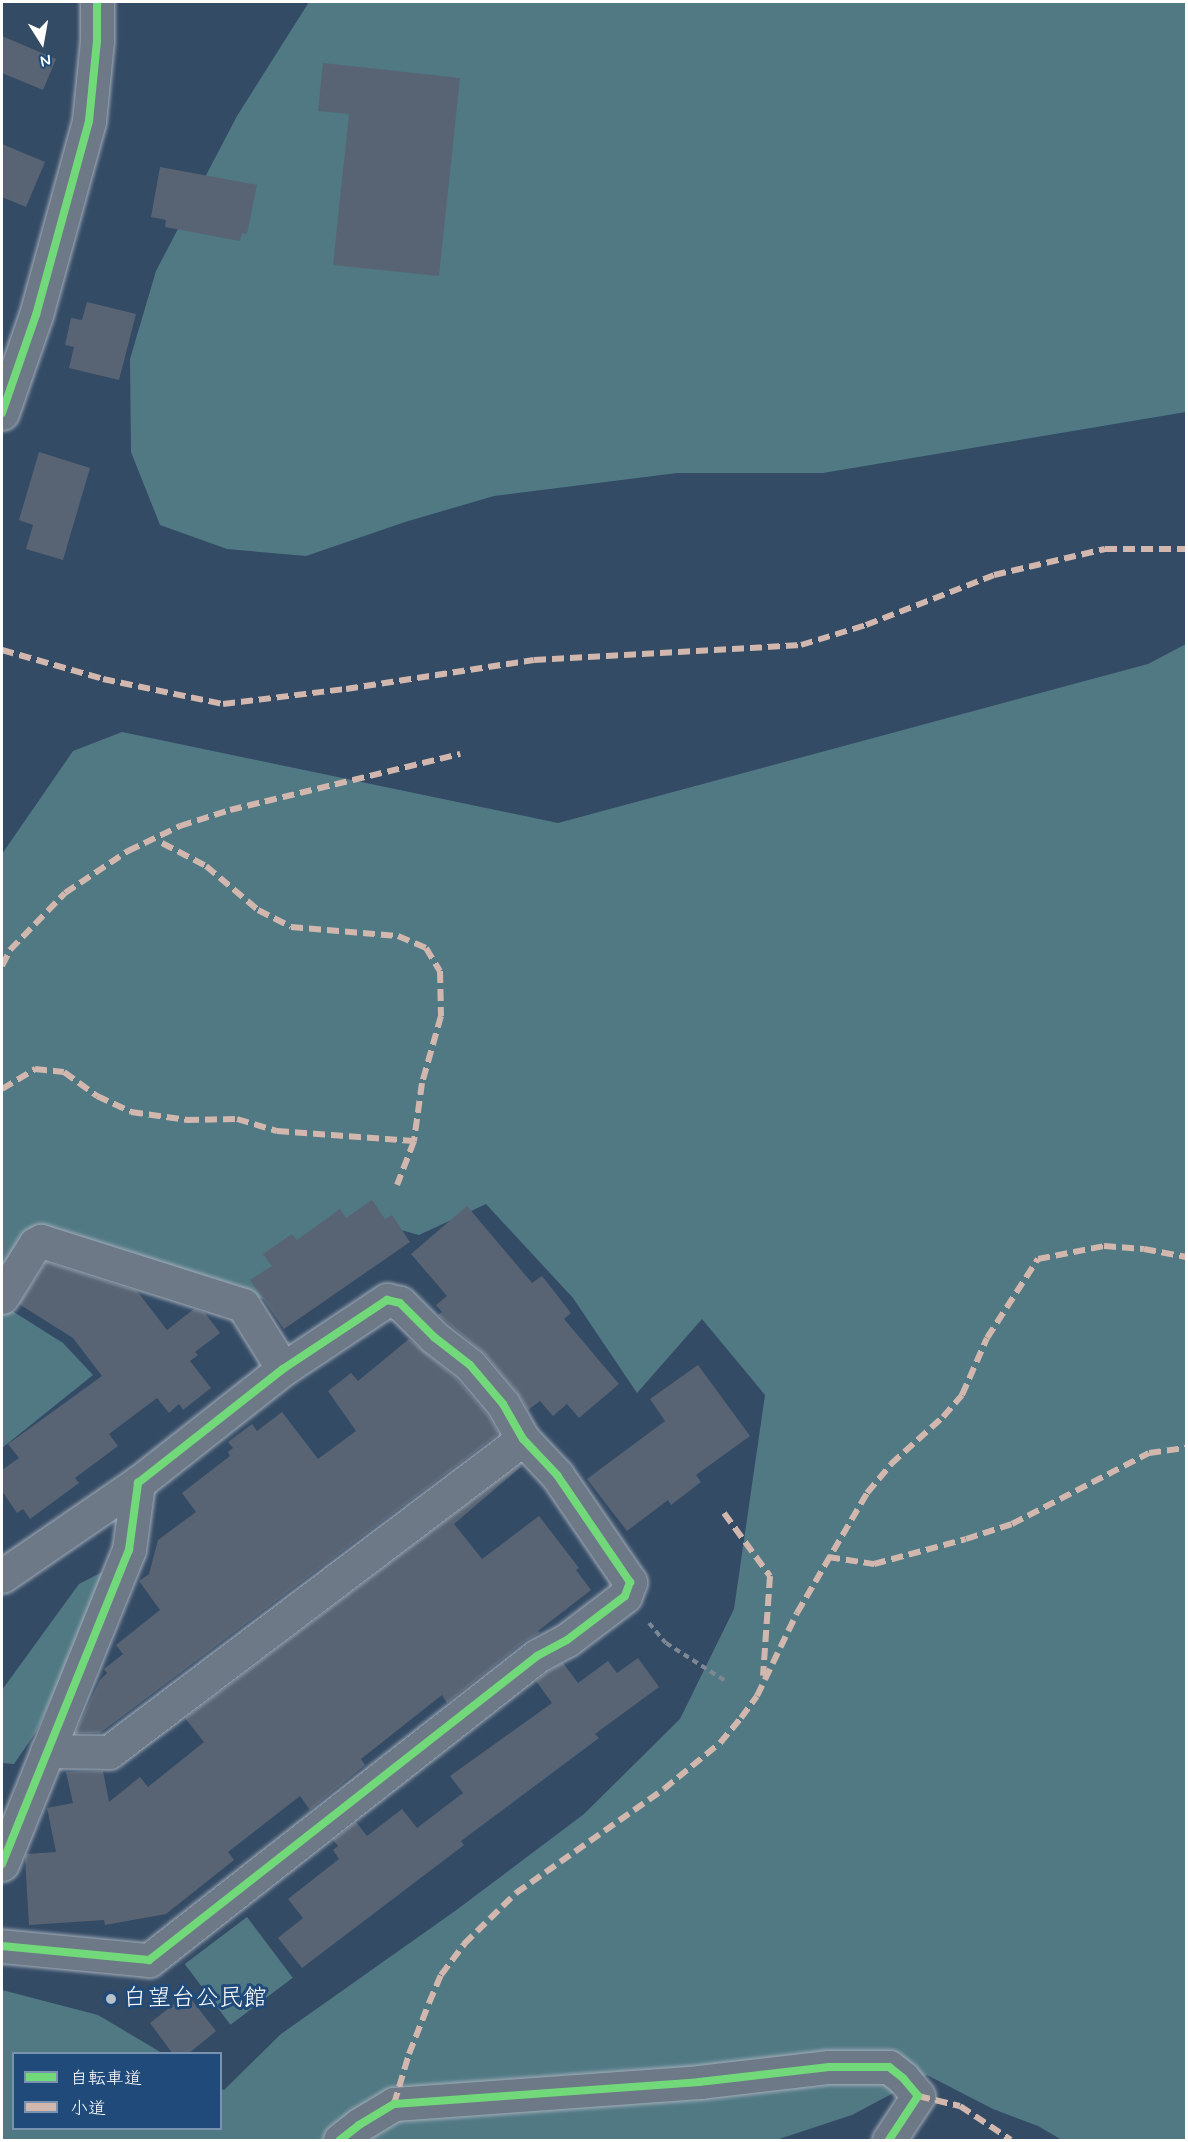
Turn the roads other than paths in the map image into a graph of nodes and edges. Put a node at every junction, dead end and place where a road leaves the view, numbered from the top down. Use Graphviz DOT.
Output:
graph roads {
  1 [pos="97,2"];
  2 [pos="2,413"];
  3 [pos="2,1298"];
  4 [pos="284,1369"];
  5 [pos="523,1439"];
  6 [pos="138,1483"];
  7 [pos="2,1576"];
  8 [pos="47,1751"];
  9 [pos="2,1864"];
  10 [pos="2,1946"];
  11 [pos="340,2140"];
  12 [pos="889,2140"];
  1 -- 2 [label="street"];
  3 -- 4 [label="street"];
  4 -- 5 [label="street"];
  4 -- 6 [label="street"];
  5 -- 8 [label="street"];
  5 -- 10 [label="street"];
  6 -- 7 [label="street"];
  6 -- 8 [label="street"];
  8 -- 9 [label="street"];
  11 -- 12 [label="street"];
}
